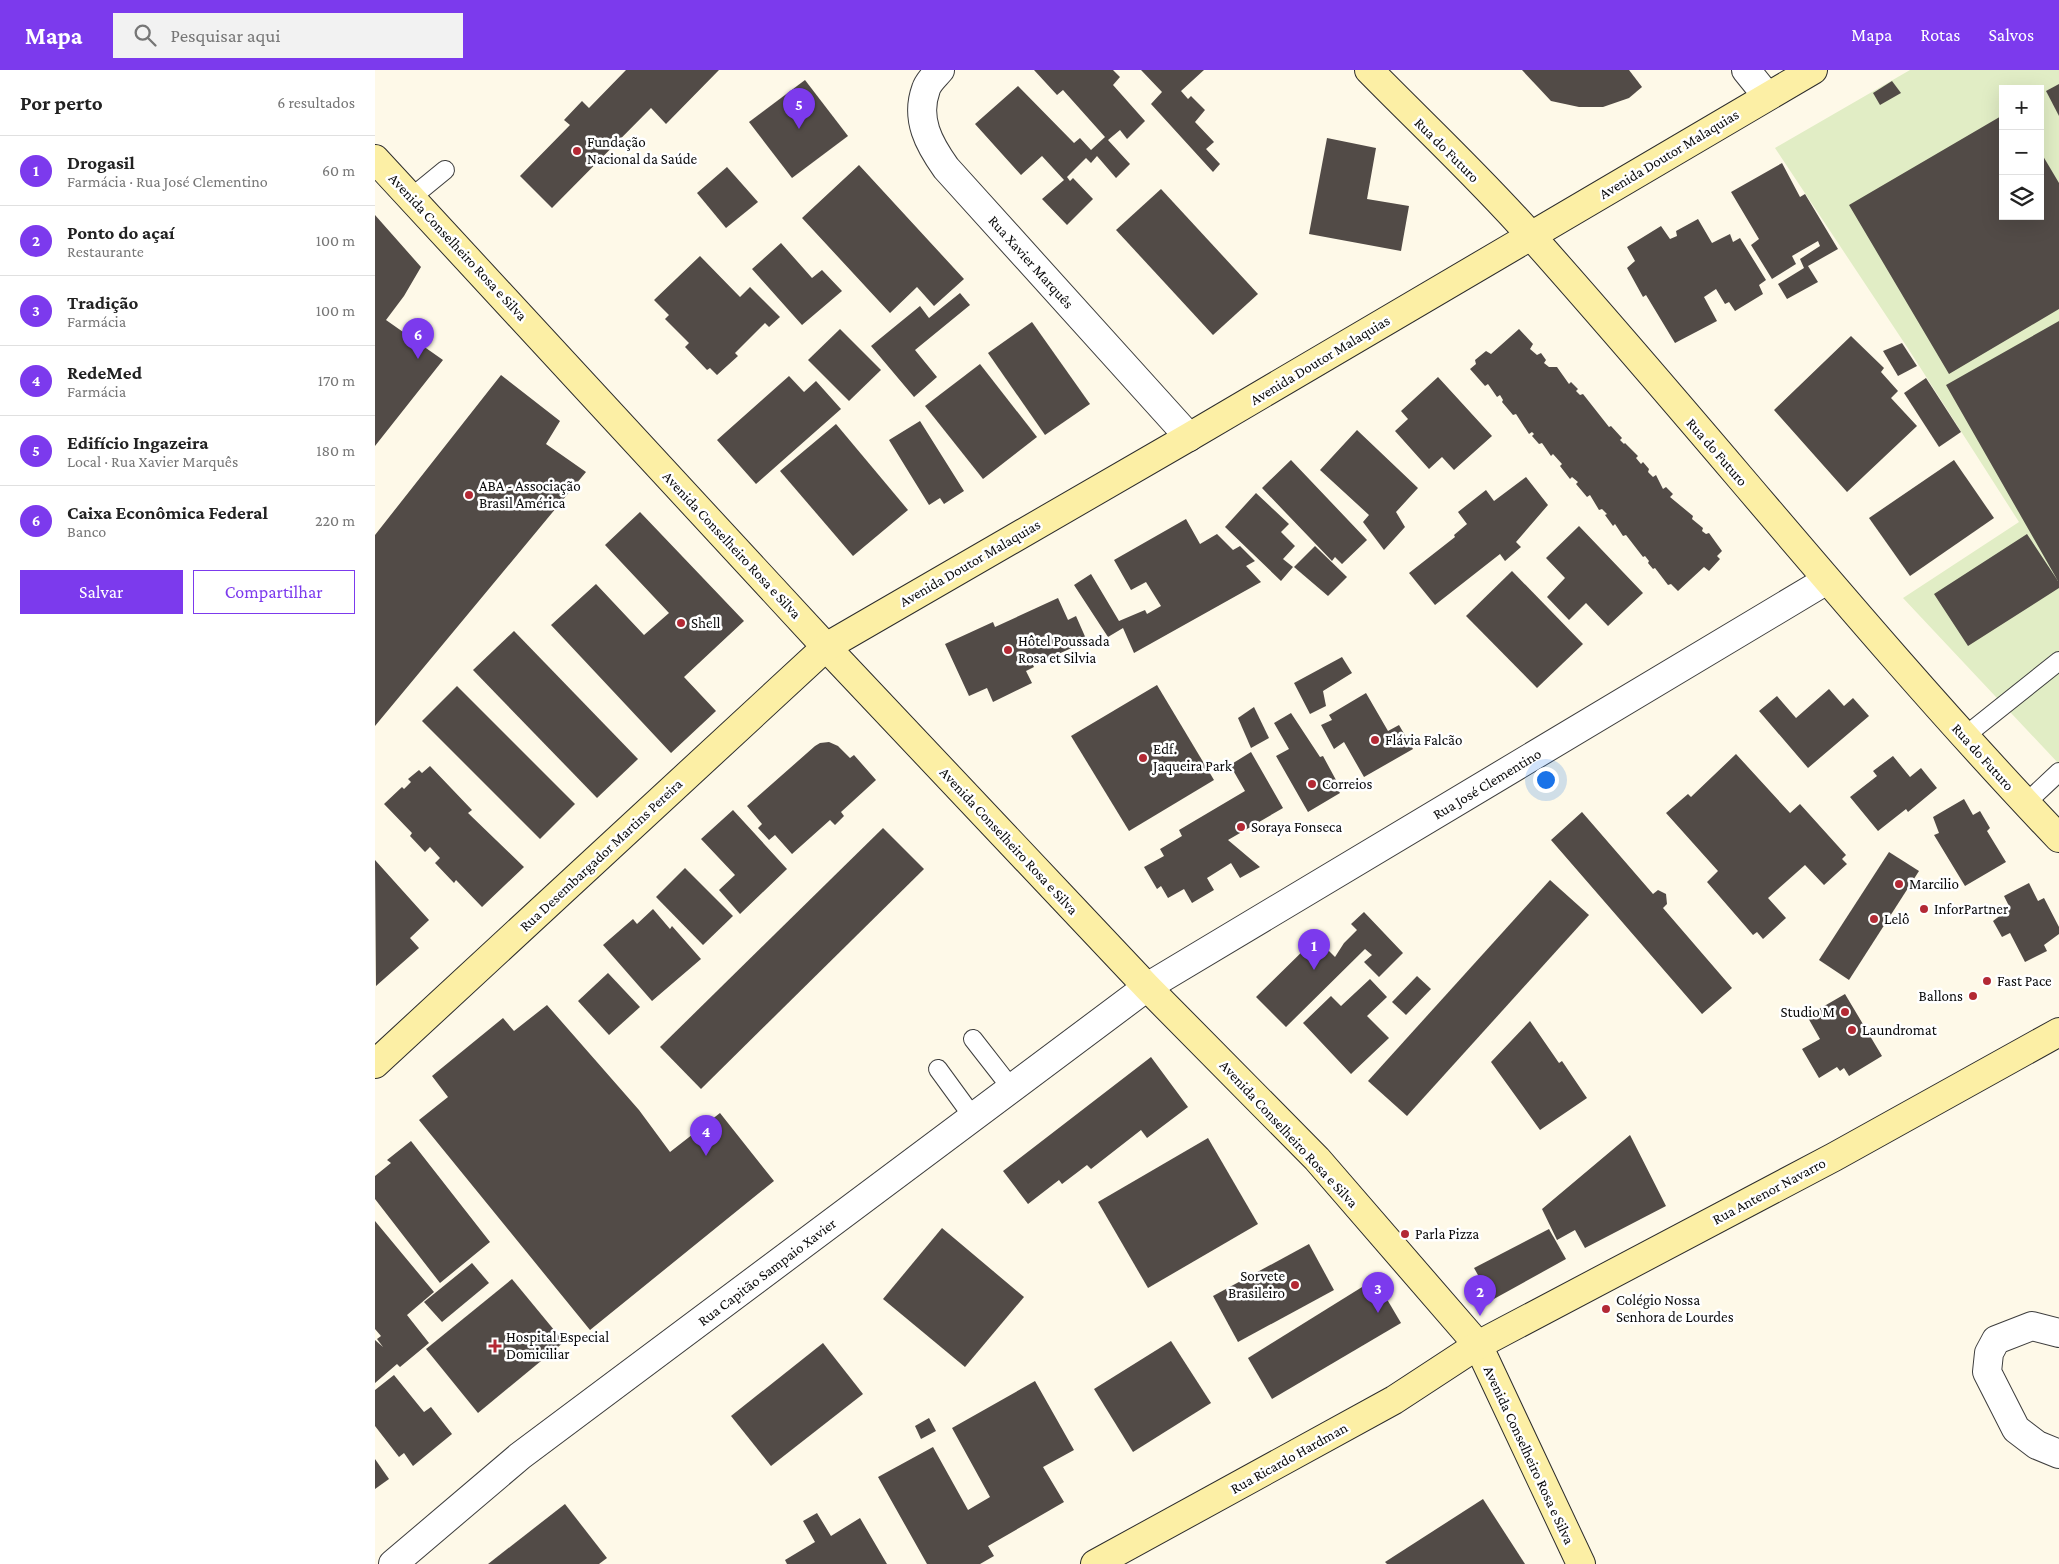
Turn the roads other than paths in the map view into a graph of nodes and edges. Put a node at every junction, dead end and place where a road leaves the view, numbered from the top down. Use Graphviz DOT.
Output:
graph roads {
  1 [pos="940,70"];
  2 [pos="1369,70"];
  3 [pos="1746,70"];
  4 [pos="1813,70"];
  5 [pos="1767,96"];
  6 [pos="375,159"];
  7 [pos="445,170"];
  8 [pos="412,197"];
  9 [pos="1531,235"];
  10 [pos="1189,437"];
  11 [pos="1827,580"];
  12 [pos="826,647"];
  13 [pos="2059,661"];
  14 [pos="1965,736"];
  15 [pos="2059,772"];
  16 [pos="2026,803"];
  17 [pos="2059,838"];
  18 [pos="1147,987"];
  19 [pos="2059,1032"];
  20 [pos="973,1039"];
  21 [pos="375,1064"];
  22 [pos="938,1069"];
  23 [pos="1012,1089"];
  24 [pos="973,1117"];
  25 [pos="2059,1333"];
  26 [pos="1478,1345"];
  27 [pos="2059,1454"];
  28 [pos="393,1564"];
  29 [pos="1095,1564"];
  30 [pos="1581,1564"];
  1 -- 10 [label="street, Rua Xavier Marquês"];
  2 -- 9 [label="street, Rua do Futuro"];
  3 -- 5 [label="street"];
  4 -- 5 [label="street, Avenida Doutor Malaquias"];
  5 -- 9 [label="street, Avenida Doutor Malaquias"];
  6 -- 8 [label="street, Avenida Conselheiro Rosa e Silva"];
  7 -- 8 [label="lane"];
  8 -- 12 [label="street, Avenida Conselheiro Rosa e Silva"];
  9 -- 10 [label="street, Avenida Doutor Malaquias"];
  9 -- 11 [label="street, Rua do Futuro"];
  10 -- 12 [label="street, Avenida Doutor Malaquias"];
  11 -- 14 [label="street, Rua do Futuro"];
  11 -- 18 [label="street, Rua José Clementino"];
  12 -- 18 [label="street, Avenida Conselheiro Rosa e Silva"];
  12 -- 21 [label="street, Rua Desembargador Martins Pereira"];
  13 -- 14 [label="lane"];
  14 -- 16 [label="street, Rua do Futuro"];
  15 -- 16 [label="lane"];
  16 -- 17 [label="street, Rua do Futuro"];
  18 -- 23 [label="street, Rua Capitão Sampaio Xavier"];
  18 -- 26 [label="street, Avenida Conselheiro Rosa e Silva"];
  19 -- 26 [label="street, Rua Antenor Navarro"];
  20 -- 23 [label="lane"];
  22 -- 24 [label="lane"];
  23 -- 24 [label="street, Rua Capitão Sampaio Xavier"];
  24 -- 28 [label="street, Rua Capitão Sampaio Xavier"];
  25 -- 27 [label="street"];
  26 -- 29 [label="street, Rua Ricardo Hardman"];
  26 -- 30 [label="street, Avenida Conselheiro Rosa e Silva"];
}
